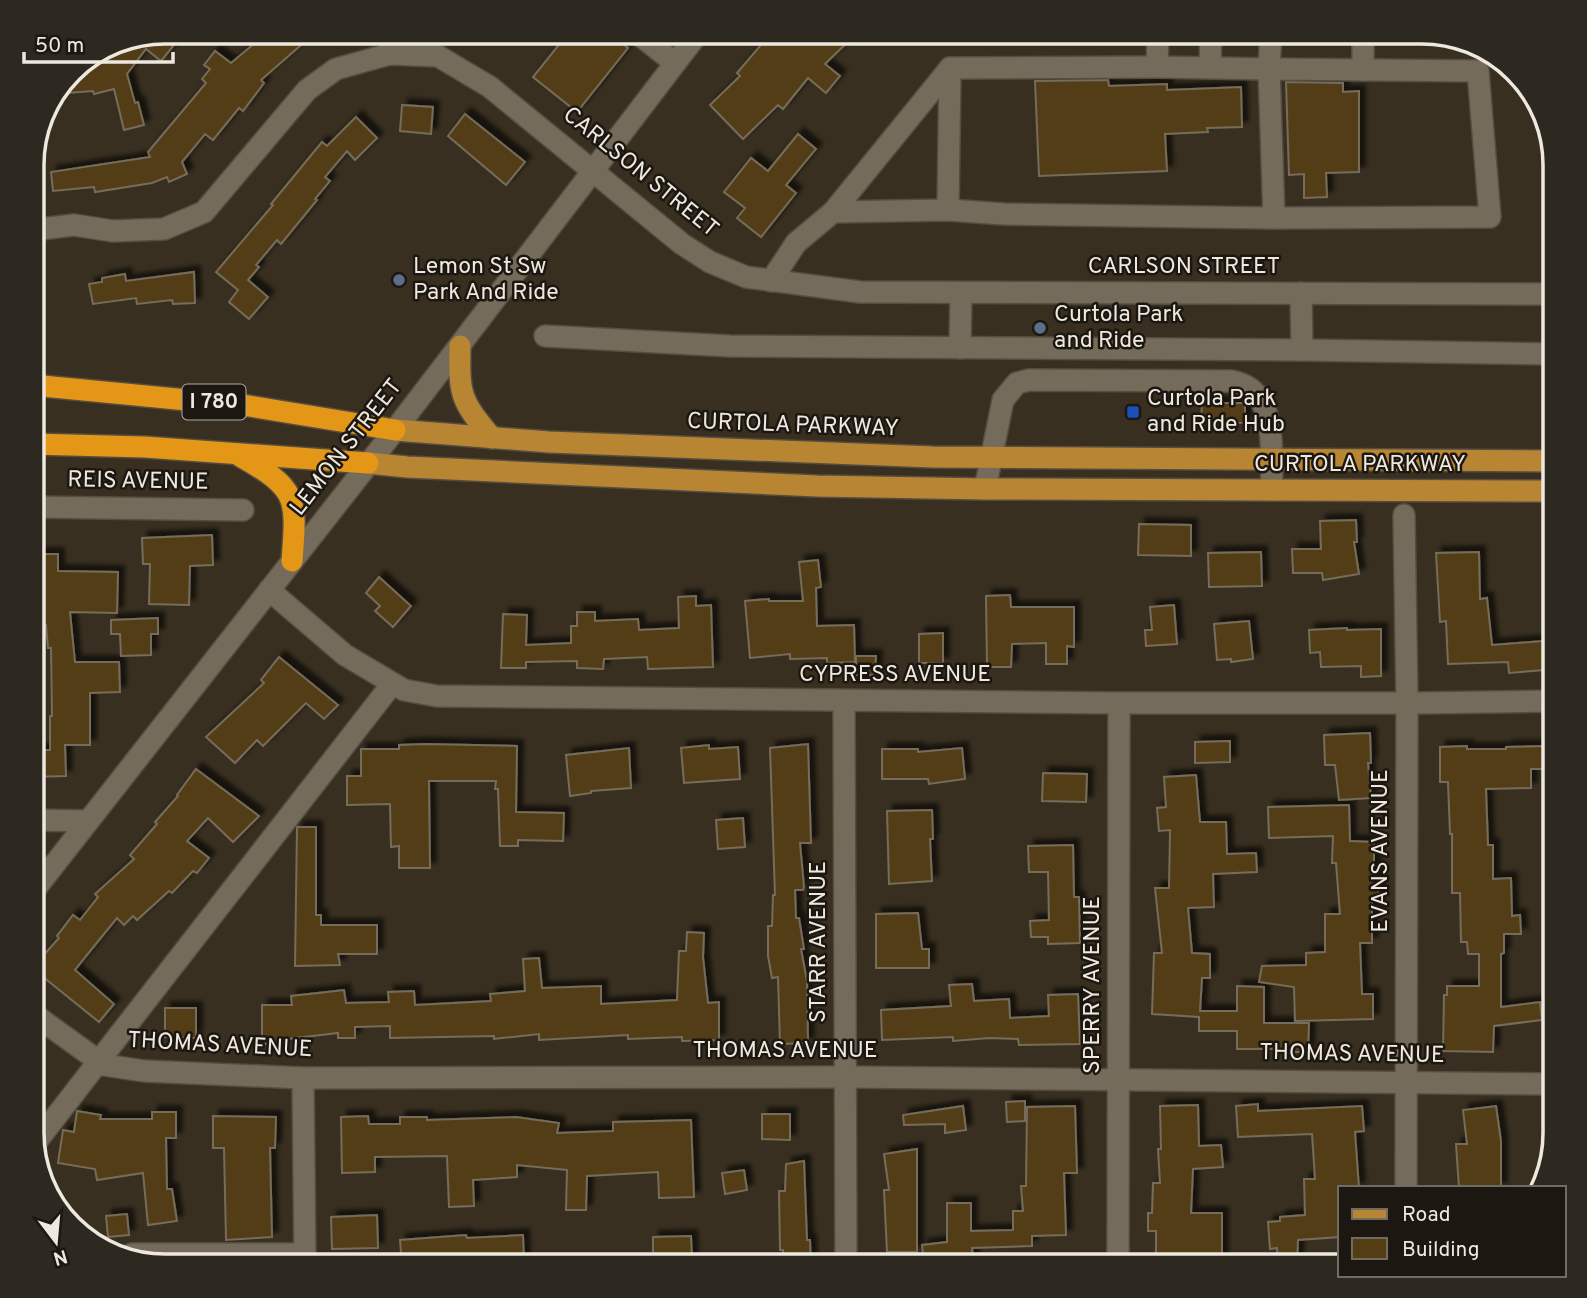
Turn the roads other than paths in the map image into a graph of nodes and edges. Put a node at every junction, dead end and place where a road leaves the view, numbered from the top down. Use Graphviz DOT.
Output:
graph roads {
  1 [pos="651,44"];
  2 [pos="690,44"];
  3 [pos="1158,44"];
  4 [pos="1211,44"];
  5 [pos="1270,44"];
  6 [pos="1363,44"];
  7 [pos="1476,61"];
  8 [pos="675,63"];
  9 [pos="1157,67"];
  10 [pos="1210,67"];
  11 [pos="950,68"];
  12 [pos="1269,69"];
  13 [pos="1363,70"];
  14 [pos="593,169"];
  15 [pos="948,211"];
  16 [pos="834,212"];
  17 [pos="1274,218"];
  18 [pos="44,229"];
  19 [pos="771,281"];
  20 [pos="961,293"];
  21 [pos="1301,293"];
  22 [pos="1543,294"];
  23 [pos="545,336"];
  24 [pos="460,346"];
  25 [pos="960,348"];
  26 [pos="1302,350"];
  27 [pos="1543,354"];
  28 [pos="44,385"];
  29 [pos="395,430"];
  30 [pos="492,438"];
  31 [pos="44,444"];
  32 [pos="235,453"];
  33 [pos="1271,457"];
  34 [pos="990,458"];
  35 [pos="1543,461"];
  36 [pos="368,463"];
  37 [pos="985,489"];
  38 [pos="1272,490"];
  39 [pos="1543,491"];
  40 [pos="44,508"];
  41 [pos="243,510"];
  42 [pos="1404,515"];
  43 [pos="292,561"];
  44 [pos="269,590"];
  45 [pos="392,684"];
  46 [pos="1543,701"];
  47 [pos="844,702"];
  48 [pos="1119,703"];
  49 [pos="1407,703"];
  50 [pos="44,820"];
  51 [pos="88,821"];
  52 [pos="44,878"];
  53 [pos="44,1022"];
  54 [pos="97,1061"];
  55 [pos="846,1077"];
  56 [pos="303,1078"];
  57 [pos="1120,1080"];
  58 [pos="1406,1082"];
  59 [pos="1543,1084"];
  60 [pos="44,1131"];
  61 [pos="1406,1186"];
  62 [pos="305,1254"];
  63 [pos="846,1254"];
  64 [pos="1118,1254"];
  1 -- 8 [label="street"];
  2 -- 8 [label="street, LEMON STREET"];
  3 -- 9 [label="street"];
  4 -- 10 [label="street"];
  5 -- 12 [label="street"];
  6 -- 13 [label="street"];
  7 -- 13 [label="street"];
  7 -- 17 [label="street"];
  8 -- 14 [label="street, LEMON STREET"];
  9 -- 10 [label="street"];
  9 -- 11 [label="street"];
  10 -- 12 [label="street"];
  11 -- 15 [label="street"];
  11 -- 16 [label="street"];
  12 -- 13 [label="street"];
  12 -- 17 [label="street"];
  14 -- 18 [label="street, CARLSON STREET"];
  14 -- 19 [label="street, CARLSON STREET"];
  14 -- 24 [label="street, LEMON STREET"];
  15 -- 16 [label="street"];
  15 -- 17 [label="street"];
  16 -- 19 [label="street"];
  19 -- 20 [label="street, CARLSON STREET"];
  20 -- 21 [label="street, CARLSON STREET"];
  20 -- 25 [label="street"];
  21 -- 22 [label="street, CARLSON STREET"];
  21 -- 26 [label="street"];
  23 -- 25 [label="street"];
  24 -- 29 [label="street, LEMON STREET"];
  24 -- 30 [label="main road"];
  25 -- 26 [label="street"];
  26 -- 27 [label="street"];
  28 -- 29 [label="highway, CURTOLA PARKWAY / I 780"];
  29 -- 30 [label="main road, CURTOLA PARKWAY"];
  29 -- 36 [label="street, LEMON STREET"];
  30 -- 34 [label="main road, CURTOLA PARKWAY"];
  31 -- 32 [label="highway, CURTOLA PARKWAY / I 780"];
  32 -- 36 [label="highway, CURTOLA PARKWAY / I 780"];
  32 -- 43 [label="highway"];
  33 -- 34 [label="main road, CURTOLA PARKWAY"];
  33 -- 34 [label="street"];
  33 -- 35 [label="main road, CURTOLA PARKWAY"];
  33 -- 38 [label="street"];
  34 -- 37 [label="street"];
  36 -- 37 [label="main road, CURTOLA PARKWAY"];
  36 -- 43 [label="street, LEMON STREET"];
  37 -- 38 [label="main road, CURTOLA PARKWAY"];
  38 -- 39 [label="main road, CURTOLA PARKWAY"];
  40 -- 41 [label="street, REIS AVENUE"];
  42 -- 49 [label="street, EVANS AVENUE"];
  43 -- 44 [label="street, LEMON STREET"];
  44 -- 45 [label="street, CYPRESS AVENUE"];
  44 -- 51 [label="street, LEMON STREET"];
  45 -- 47 [label="street, CYPRESS AVENUE"];
  45 -- 54 [label="street"];
  46 -- 49 [label="street, CYPRESS AVENUE"];
  47 -- 48 [label="street, CYPRESS AVENUE"];
  47 -- 55 [label="street, STARR AVENUE"];
  48 -- 49 [label="street, CYPRESS AVENUE"];
  48 -- 57 [label="street, SPERRY AVENUE"];
  49 -- 58 [label="street, EVANS AVENUE"];
  50 -- 51 [label="street"];
  51 -- 52 [label="street, LEMON STREET"];
  53 -- 54 [label="street, THOMAS AVENUE"];
  54 -- 56 [label="street, THOMAS AVENUE"];
  54 -- 60 [label="street"];
  55 -- 56 [label="street, THOMAS AVENUE"];
  55 -- 57 [label="street, THOMAS AVENUE"];
  55 -- 63 [label="street, STARR AVENUE"];
  56 -- 62 [label="street"];
  57 -- 58 [label="street, THOMAS AVENUE"];
  57 -- 64 [label="street, SPERRY AVENUE"];
  58 -- 59 [label="street, THOMAS AVENUE"];
  58 -- 61 [label="street, EVANS AVENUE"];
}
